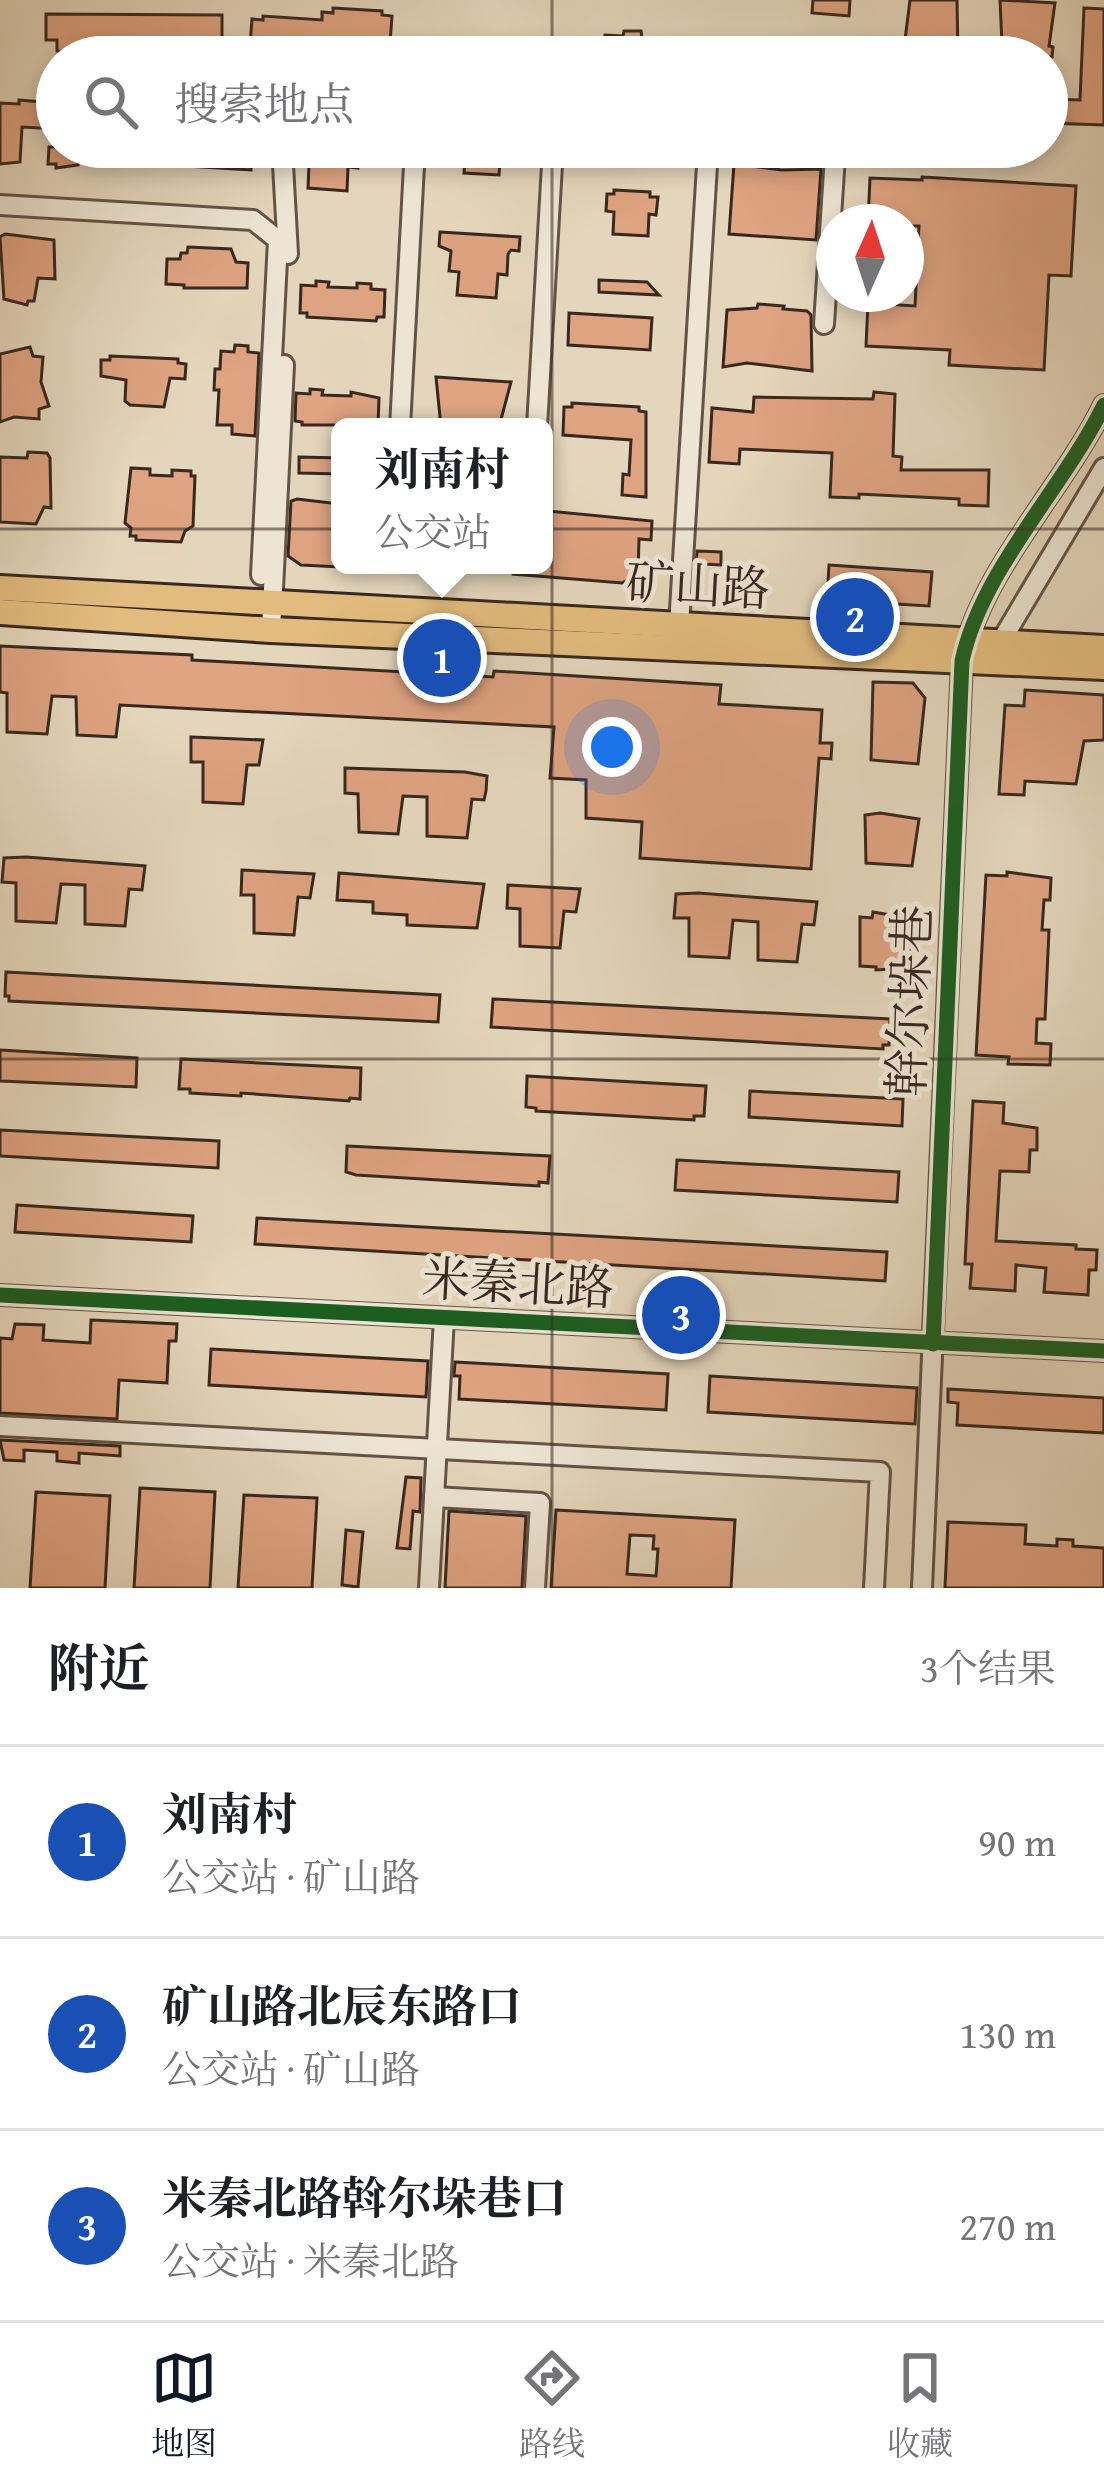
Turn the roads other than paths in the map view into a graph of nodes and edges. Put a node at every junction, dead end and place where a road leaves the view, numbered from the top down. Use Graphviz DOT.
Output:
graph roads {
  1 [pos="284,168"];
  2 [pos="414,168"];
  3 [pos="552,168"];
  4 [pos="708,168"];
  5 [pos="834,168"];
  6 [pos="0,206"];
  7 [pos="824,324"];
  8 [pos="1104,405"];
  9 [pos="400,418"];
  10 [pos="538,418"];
  11 [pos="1104,468"];
  12 [pos="261,575"];
  13 [pos="0,588"];
  14 [pos="273,604"];
  15 [pos="0,612"];
  16 [pos="679,626"];
  17 [pos="271,630"];
  18 [pos="1000,643"];
  19 [pos="1104,648"];
  20 [pos="964,651"];
  21 [pos="1104,667"];
  22 [pos="0,1295"];
  23 [pos="443,1318"];
  24 [pos="933,1344"];
  25 [pos="1104,1351"];
  26 [pos="0,1426"];
  27 [pos="436,1449"];
  28 [pos="434,1498"];
  29 [pos="429,1588"];
  30 [pos="536,1588"];
  31 [pos="874,1588"];
  32 [pos="922,1588"];
  1 -- 14 [label="street"];
  2 -- 9 [label="street"];
  3 -- 10 [label="street"];
  4 -- 16 [label="street"];
  5 -- 7 [label="street"];
  6 -- 12 [label="street"];
  8 -- 20 [label="street"];
  11 -- 18 [label="street"];
  13 -- 14 [label="main road, 矿山路"];
  14 -- 16 [label="main road, 矿山路"];
  14 -- 17 [label="street"];
  15 -- 17 [label="main road, 矿山路"];
  16 -- 20 [label="main road, 矿山路"];
  17 -- 20 [label="main road, 矿山路"];
  18 -- 19 [label="main road, 矿山路"];
  18 -- 20 [label="main road, 矿山路"];
  20 -- 21 [label="main road, 矿山路"];
  20 -- 24 [label="street, 幹尔垛巷"];
  22 -- 23 [label="street, 米秦北路"];
  23 -- 24 [label="street, 米秦北路"];
  23 -- 27 [label="street"];
  24 -- 25 [label="street, 米秦北路"];
  24 -- 32 [label="street, 幹尔垛巷"];
  26 -- 27 [label="street"];
  27 -- 28 [label="street"];
  27 -- 31 [label="street"];
  28 -- 29 [label="street"];
  28 -- 30 [label="street"];
}
